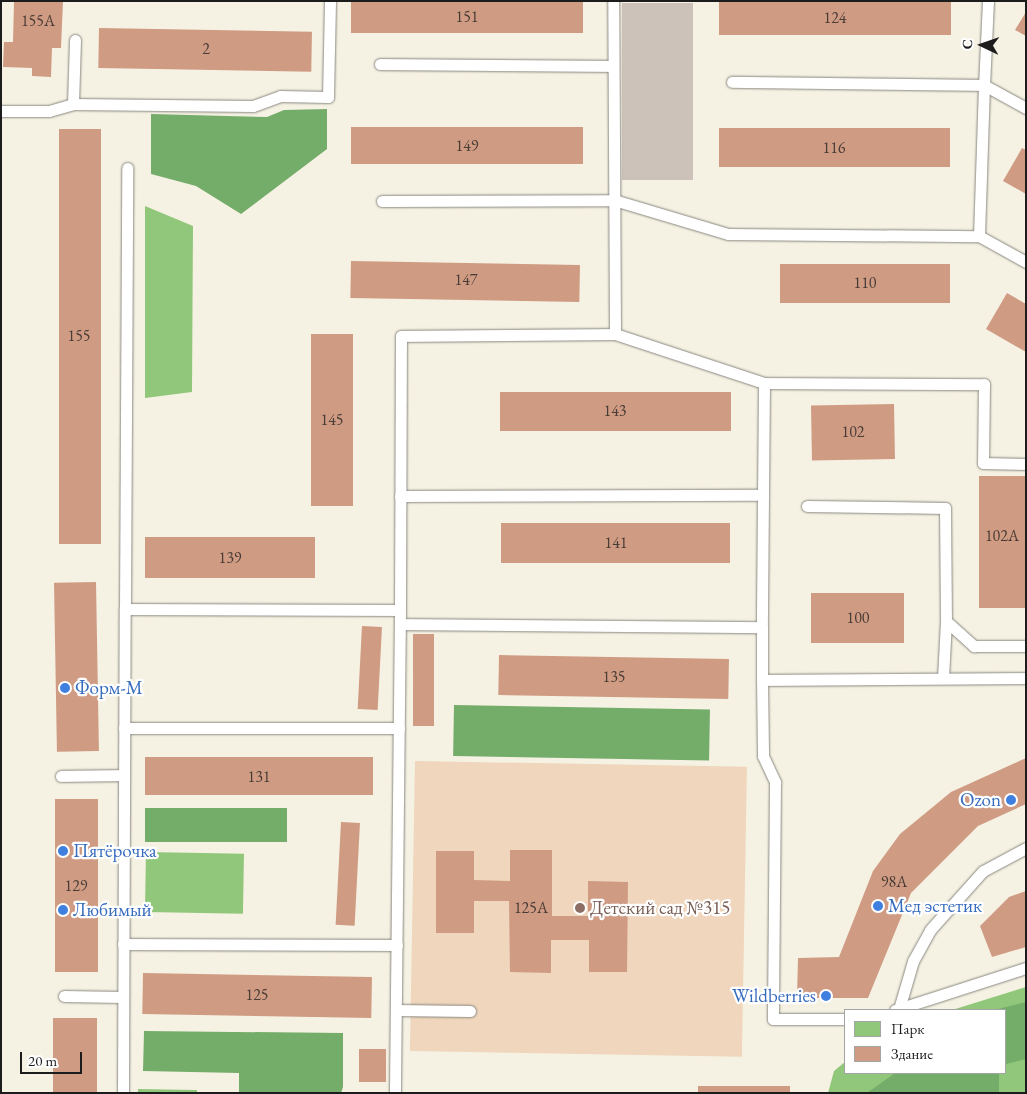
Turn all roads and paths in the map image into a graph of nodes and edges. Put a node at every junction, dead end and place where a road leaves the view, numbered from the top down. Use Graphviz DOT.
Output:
graph roads {
  1 [pos="330,1"];
  2 [pos="613,1"];
  3 [pos="988,1"];
  4 [pos="75,40"];
  5 [pos="380,64"];
  6 [pos="613,66"];
  7 [pos="732,82"];
  8 [pos="984,85"];
  9 [pos="73,104"];
  10 [pos="1026,108"];
  11 [pos="1,110"];
  12 [pos="127,168"];
  13 [pos="614,200"];
  14 [pos="382,201"];
  15 [pos="979,236"];
  16 [pos="1026,262"];
  17 [pos="615,334"];
  18 [pos="764,383"];
  19 [pos="1026,464"];
  20 [pos="763,494"];
  21 [pos="400,496"];
  22 [pos="806,506"];
  23 [pos="124,609"];
  24 [pos="400,610"];
  25 [pos="946,621"];
  26 [pos="400,624"];
  27 [pos="762,627"];
  28 [pos="1026,646"];
  29 [pos="943,678"];
  30 [pos="1026,678"];
  31 [pos="762,680"];
  32 [pos="124,728"];
  33 [pos="399,728"];
  34 [pos="124,775"];
  35 [pos="61,776"];
  36 [pos="1026,848"];
  37 [pos="124,944"];
  38 [pos="397,946"];
  39 [pos="1026,968"];
  40 [pos="64,996"];
  41 [pos="123,997"];
  42 [pos="897,1009"];
  43 [pos="396,1010"];
  44 [pos="470,1011"];
  45 [pos="844,1019"];
  46 [pos="123,1093"];
  47 [pos="395,1093"];
  1 -- 9 [label="lane"];
  2 -- 6 [label="lane"];
  3 -- 8 [label="lane"];
  4 -- 9 [label="lane"];
  5 -- 6 [label="lane"];
  6 -- 13 [label="lane"];
  7 -- 8 [label="lane"];
  8 -- 10 [label="lane"];
  8 -- 15 [label="lane"];
  9 -- 11 [label="lane"];
  12 -- 23 [label="lane"];
  13 -- 14 [label="lane"];
  13 -- 15 [label="lane"];
  13 -- 17 [label="lane"];
  15 -- 16 [label="lane"];
  17 -- 18 [label="lane"];
  17 -- 21 [label="lane"];
  18 -- 19 [label="lane"];
  18 -- 20 [label="lane"];
  20 -- 21 [label="lane"];
  20 -- 27 [label="lane"];
  21 -- 24 [label="lane"];
  22 -- 25 [label="lane"];
  23 -- 24 [label="lane"];
  23 -- 32 [label="lane"];
  24 -- 26 [label="lane"];
  25 -- 28 [label="lane"];
  25 -- 29 [label="lane"];
  26 -- 27 [label="lane"];
  26 -- 33 [label="lane"];
  27 -- 31 [label="lane"];
  29 -- 30 [label="lane"];
  29 -- 31 [label="lane"];
  31 -- 45 [label="lane"];
  32 -- 33 [label="lane"];
  32 -- 34 [label="lane"];
  33 -- 38 [label="lane"];
  34 -- 35 [label="lane"];
  34 -- 37 [label="lane"];
  36 -- 42 [label="lane"];
  37 -- 38 [label="lane"];
  37 -- 41 [label="lane"];
  38 -- 43 [label="lane"];
  39 -- 42 [label="lane"];
  40 -- 41 [label="lane"];
  41 -- 46 [label="lane"];
  43 -- 44 [label="lane"];
  43 -- 47 [label="lane"];
}
